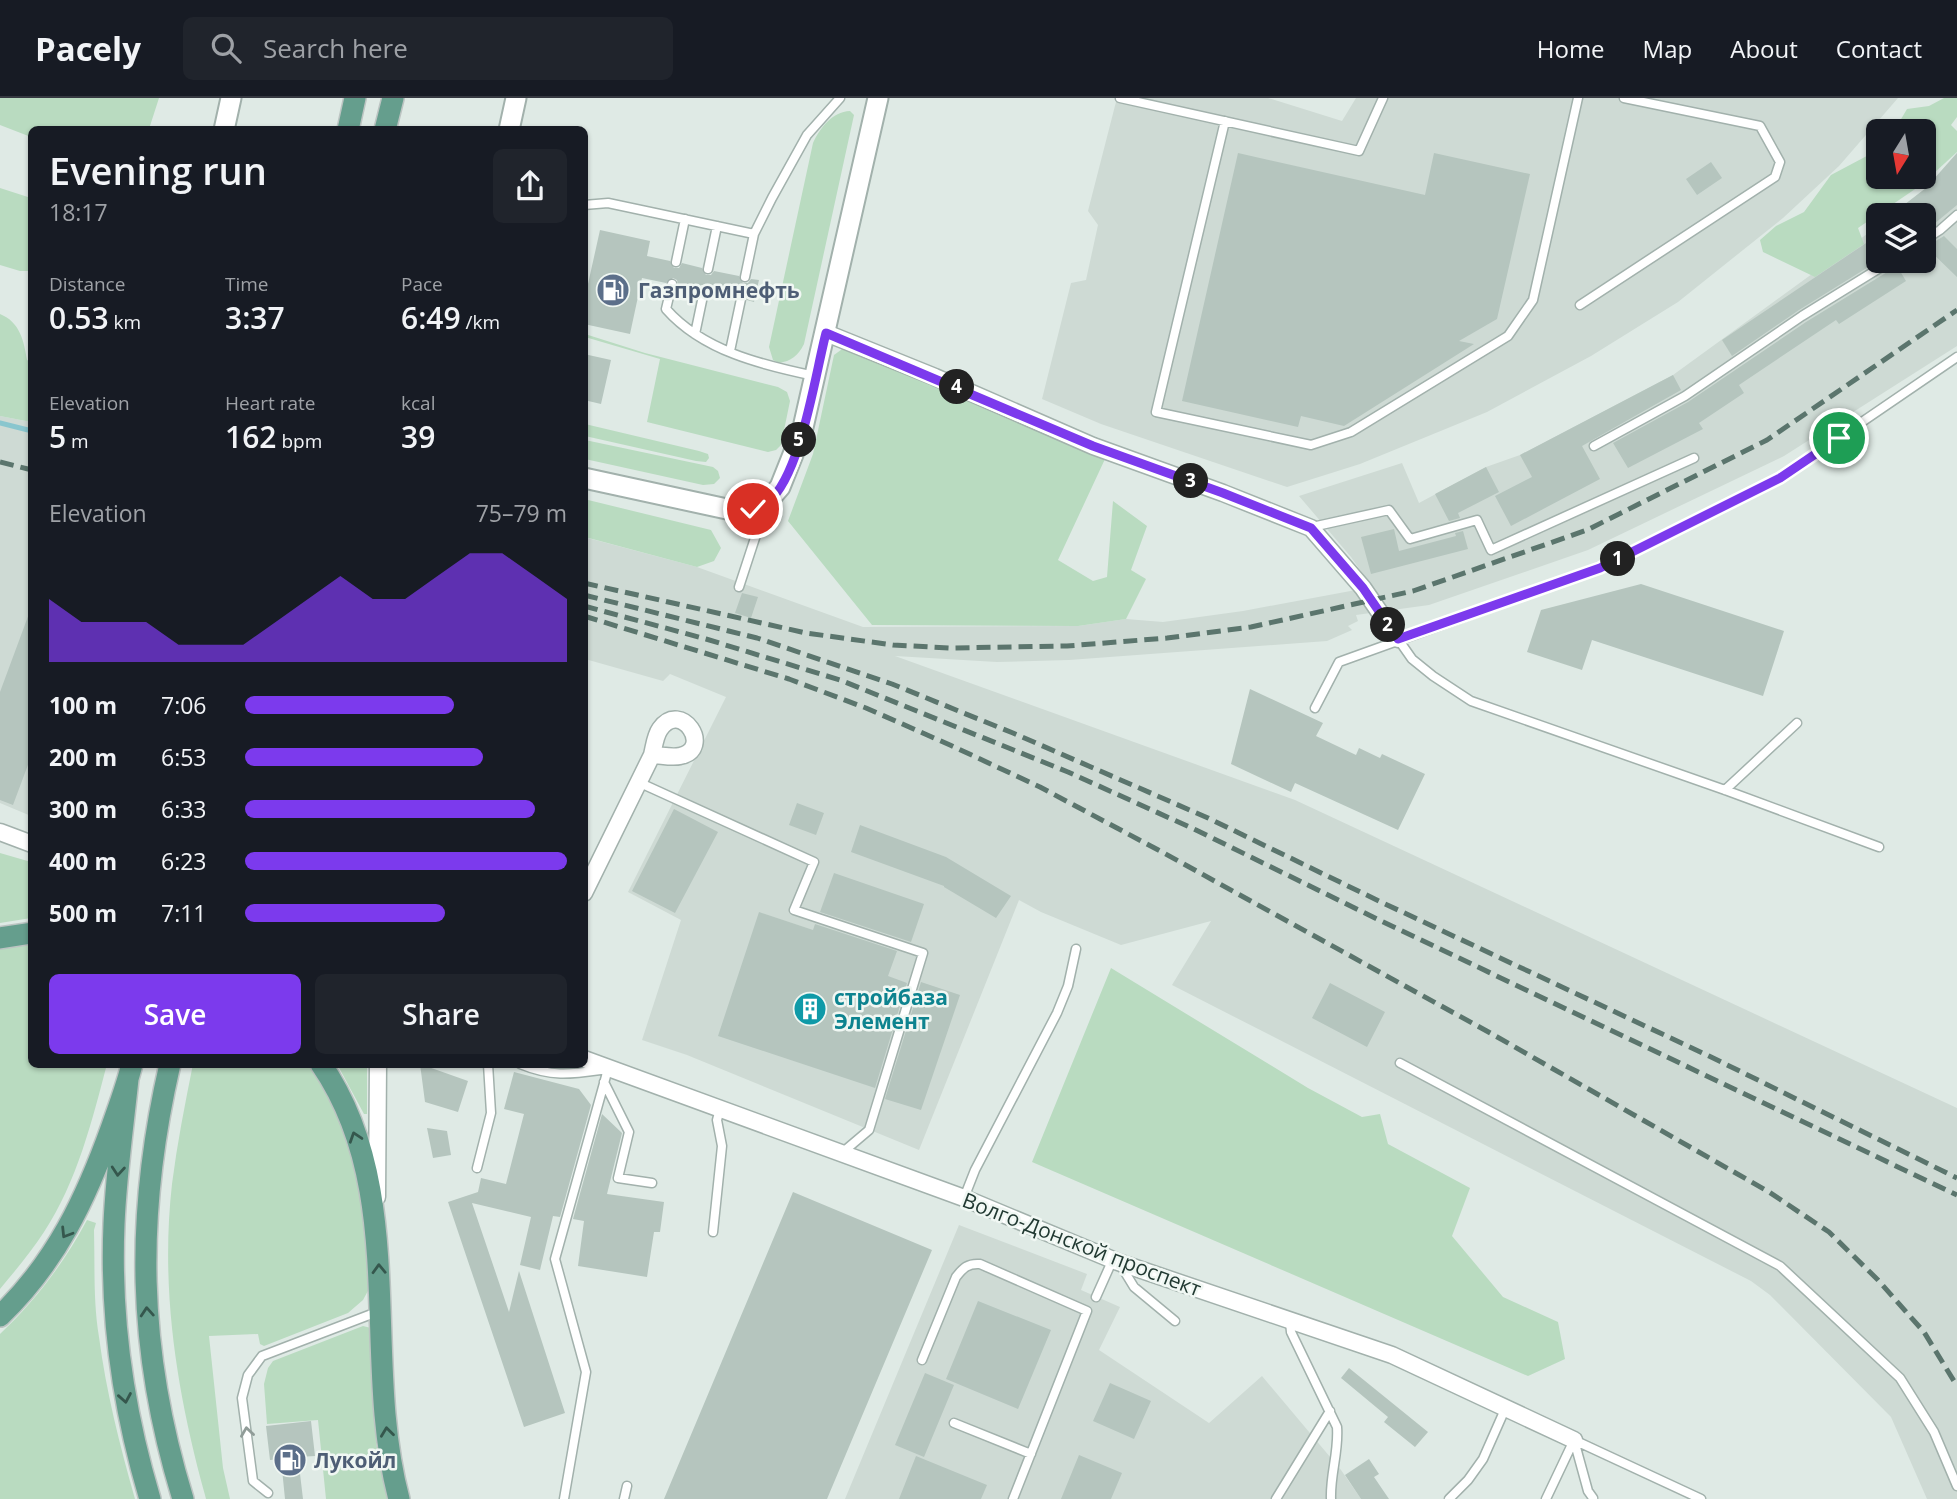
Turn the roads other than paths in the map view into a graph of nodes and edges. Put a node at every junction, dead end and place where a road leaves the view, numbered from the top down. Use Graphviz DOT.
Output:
graph roads {
  1 [pos="231,98"];
  2 [pos="355,98"];
  3 [pos="393,98"];
  4 [pos="516,98"];
  5 [pos="841,98"];
  6 [pos="878,98"];
  7 [pos="1120,98"];
  8 [pos="1383,98"];
  9 [pos="1578,98"];
  10 [pos="1623,98"];
  11 [pos="1226,121"];
  12 [pos="225,126"];
  13 [pos="349,126"];
  14 [pos="386,126"];
  15 [pos="510,126"];
  16 [pos="588,205"];
  17 [pos="1957,215"];
  18 [pos="685,219"];
  19 [pos="717,226"];
  20 [pos="1936,233"];
  21 [pos="754,234"];
  22 [pos="676,262"];
  23 [pos="708,269"];
  24 [pos="1872,273"];
  25 [pos="745,277"];
  26 [pos="672,284"];
  27 [pos="704,291"];
  28 [pos="741,299"];
  29 [pos="1580,305"];
  30 [pos="826,333"];
  31 [pos="695,334"];
  32 [pos="730,351"];
  33 [pos="1957,357"];
  34 [pos="815,376"];
  35 [pos="1594,446"];
  36 [pos="1694,458"];
  37 [pos="588,479"];
  38 [pos="753,509"];
  39 [pos="1311,528"];
  40 [pos="739,587"];
  41 [pos="1398,639"];
  42 [pos="1315,708"];
  43 [pos="1797,723"];
  44 [pos="652,755"];
  45 [pos="638,782"];
  46 [pos="1725,790"];
  47 [pos="0,832"];
  48 [pos="28,842"];
  49 [pos="1879,846"];
  50 [pos="588,885"];
  51 [pos="28,934"];
  52 [pos="0,938"];
  53 [pos="1076,949"];
  54 [pos="588,1062"];
  55 [pos="1400,1063"];
  56 [pos="169,1068"];
  57 [pos="323,1068"];
  58 [pos="378,1068"];
  59 [pos="488,1068"];
  60 [pos="530,1068"];
  61 [pos="130,1072"];
  62 [pos="606,1075"];
  63 [pos="720,1109"];
  64 [pos="843,1152"];
  65 [pos="477,1168"];
  66 [pos="652,1183"];
  67 [pos="964,1198"];
  68 [pos="377,1227"];
  69 [pos="713,1232"];
  70 [pos="1116,1260"];
  71 [pos="1097,1297"];
  72 [pos="380,1310"];
  73 [pos="0,1316"];
  74 [pos="1175,1321"];
  75 [pos="1290,1322"];
  76 [pos="922,1360"];
  77 [pos="1506,1407"];
  78 [pos="1330,1411"];
  79 [pos="954,1423"];
  80 [pos="1574,1440"];
  81 [pos="1031,1454"];
  82 [pos="627,1486"];
  83 [pos="1957,1486"];
  84 [pos="268,1493"];
  85 [pos="1588,1496"];
  86 [pos="150,1499"];
  87 [pos="183,1499"];
  88 [pos="399,1499"];
  89 [pos="564,1499"];
  90 [pos="624,1499"];
  91 [pos="1013,1499"];
  92 [pos="1276,1499"];
  93 [pos="1331,1499"];
  94 [pos="1450,1499"];
  95 [pos="1546,1499"];
  96 [pos="1701,1499"];
  1 -- 12 [label="street"];
  2 -- 13 [label="main road"];
  3 -- 14 [label="main road"];
  4 -- 15 [label="street"];
  5 -- 21 [label="lane"];
  6 -- 30 [label="street"];
  7 -- 11 [label="lane"];
  8 -- 11 [label="lane"];
  9 -- 11 [label="lane"];
  10 -- 29 [label="lane"];
  16 -- 18 [label="lane"];
  17 -- 20 [label="lane"];
  18 -- 19 [label="lane"];
  18 -- 22 [label="lane"];
  19 -- 21 [label="lane"];
  19 -- 23 [label="lane"];
  21 -- 25 [label="lane"];
  24 -- 35 [label="lane"];
  26 -- 31 [label="lane"];
  27 -- 31 [label="lane"];
  28 -- 32 [label="lane"];
  30 -- 34 [label="street"];
  30 -- 39 [label="street"];
  31 -- 32 [label="lane"];
  32 -- 34 [label="lane"];
  33 -- 41 [label="lane"];
  34 -- 38 [label="street"];
  36 -- 39 [label="lane"];
  37 -- 38 [label="street"];
  38 -- 40 [label="lane"];
  39 -- 41 [label="street"];
  41 -- 42 [label="lane"];
  41 -- 46 [label="lane"];
  43 -- 46 [label="lane"];
  44 -- 45 [label="street"];
  45 -- 50 [label="street"];
  45 -- 64 [label="lane"];
  46 -- 49 [label="lane"];
  47 -- 48 [label="street"];
  51 -- 52 [label="main road"];
  53 -- 67 [label="lane"];
  54 -- 62 [label="street, Волго-Донской проспект"];
  55 -- 83 [label="lane"];
  87 -- 56 [label="main road, one-way"];
  68 -- 57 [label="main road, one-way"];
  58 -- 68 [label="street"];
  59 -- 65 [label="lane"];
  60 -- 62 [label="lane"];
  61 -- 73 [label="main road, one-way"];
  61 -- 86 [label="main road, one-way"];
  62 -- 63 [label="street, Волго-Донской проспект"];
  62 -- 66 [label="lane"];
  62 -- 89 [label="lane"];
  63 -- 64 [label="street, Волго-Донской проспект"];
  63 -- 69 [label="lane"];
  64 -- 67 [label="street, Волго-Донской проспект"];
  67 -- 70 [label="street, Волго-Донской проспект"];
  72 -- 68 [label="main road, one-way"];
  70 -- 71 [label="lane"];
  70 -- 74 [label="lane"];
  70 -- 75 [label="street, Волго-Донской проспект"];
  84 -- 72 [label="lane, one-way"];
  88 -- 72 [label="main road, one-way"];
  75 -- 77 [label="street, Волго-Донской проспект"];
  75 -- 78 [label="lane"];
  76 -- 81 [label="lane"];
  77 -- 80 [label="street, Волго-Донской проспект"];
  77 -- 94 [label="lane"];
  78 -- 92 [label="lane"];
  78 -- 93 [label="lane"];
  79 -- 81 [label="lane"];
  80 -- 85 [label="lane"];
  80 -- 95 [label="lane"];
  80 -- 96 [label="lane"];
  81 -- 91 [label="lane"];
  82 -- 90 [label="lane"];
}
